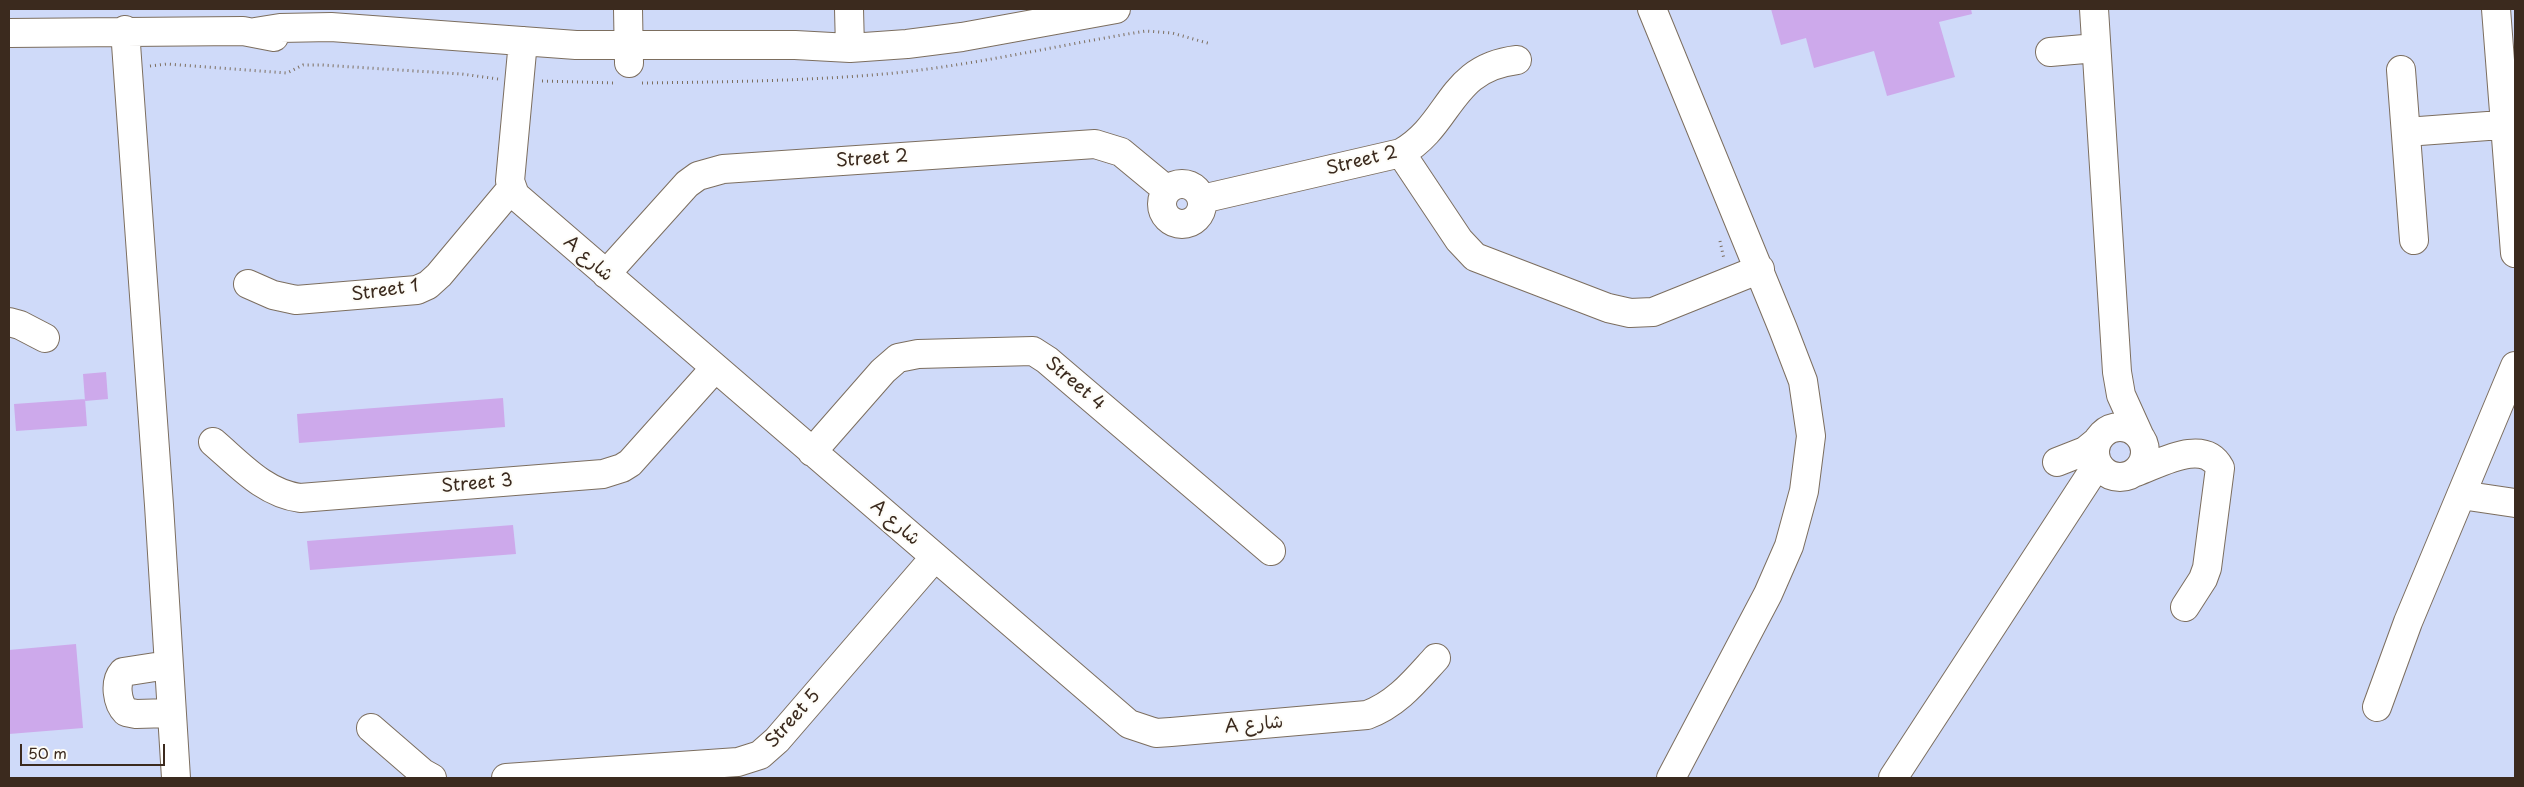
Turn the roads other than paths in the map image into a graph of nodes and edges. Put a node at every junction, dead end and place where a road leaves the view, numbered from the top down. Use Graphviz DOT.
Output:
graph roads {
  1 [pos="628,9"];
  2 [pos="849,9"];
  3 [pos="1116,9"];
  4 [pos="1652,9"];
  5 [pos="2094,9"];
  6 [pos="2496,9"];
  7 [pos="1016,18"];
  8 [pos="247,24"];
  9 [pos="124,30"];
  10 [pos="9,32"];
  11 [pos="850,48"];
  12 [pos="2096,48"];
  13 [pos="522,50"];
  14 [pos="2050,52"];
  15 [pos="629,54"];
  16 [pos="1517,60"];
  17 [pos="2401,70"];
  18 [pos="2510,125"];
  19 [pos="2406,132"];
  20 [pos="1401,153"];
  21 [pos="2512,185"];
  22 [pos="511,188"];
  23 [pos="2414,240"];
  24 [pos="2515,253"];
  25 [pos="1760,269"];
  26 [pos="606,274"];
  27 [pos="248,284"];
  28 [pos="9,322"];
  29 [pos="1783,329"];
  30 [pos="45,338"];
  31 [pos="2515,366"];
  32 [pos="715,368"];
  33 [pos="2117,372"];
  34 [pos="2141,438"];
  35 [pos="213,442"];
  36 [pos="812,452"];
  37 [pos="2097,452"];
  38 [pos="2179,455"];
  39 [pos="2136,472"];
  40 [pos="2461,495"];
  41 [pos="2515,503"];
  42 [pos="1271,551"];
  43 [pos="935,557"];
  44 [pos="2185,607"];
  45 [pos="1436,658"];
  46 [pos="168,665"];
  47 [pos="2377,707"];
  48 [pos="171,713"];
  49 [pos="372,728"];
  50 [pos="176,778"];
  51 [pos="432,778"];
  52 [pos="506,778"];
  53 [pos="1655,778"];
  54 [pos="1671,778"];
  55 [pos="1893,778"];
  1 -- 15 [label="lane"];
  2 -- 11 [label="lane"];
  3 -- 7 [label="lane"];
  4 -- 25 [label="lane"];
  5 -- 12 [label="lane"];
  6 -- 18 [label="lane"];
  7 -- 11 [label="lane"];
  8 -- 9 [label="lane"];
  8 -- 13 [label="lane"];
  9 -- 10 [label="lane"];
  9 -- 46 [label="lane"];
  11 -- 15 [label="lane"];
  12 -- 14 [label="lane"];
  12 -- 33 [label="lane"];
  13 -- 15 [label="lane"];
  13 -- 22 [label="lane"];
  16 -- 20 [label="lane, Street 2"];
  17 -- 19 [label="lane"];
  18 -- 19 [label="lane"];
  18 -- 21 [label="lane"];
  19 -- 23 [label="lane"];
  20 -- 25 [label="lane"];
  20 -- 26 [label="lane, Street 2"];
  21 -- 24 [label="lane"];
  22 -- 26 [label="lane, A شارع"];
  22 -- 27 [label="lane, Street 1"];
  25 -- 29 [label="lane"];
  26 -- 32 [label="lane, A شارع"];
  28 -- 30 [label="lane"];
  29 -- 53 [label="lane"];
  29 -- 54 [label="lane"];
  31 -- 40 [label="lane"];
  32 -- 35 [label="lane, Street 3"];
  32 -- 36 [label="lane, A شارع"];
  33 -- 34 [label="lane"];
  33 -- 37 [label="lane"];
  34 -- 37 [label="lane"];
  34 -- 38 [label="lane"];
  34 -- 39 [label="lane"];
  36 -- 42 [label="lane, Street 4"];
  36 -- 43 [label="lane, A شارع"];
  37 -- 39 [label="lane"];
  37 -- 55 [label="lane"];
  38 -- 39 [label="lane"];
  38 -- 44 [label="lane"];
  40 -- 41 [label="lane"];
  40 -- 47 [label="lane"];
  43 -- 45 [label="lane, A شارع"];
  43 -- 52 [label="lane, Street 5"];
  46 -- 48 [label="lane"];
  46 -- 48 [label="lane"];
  48 -- 50 [label="lane"];
  49 -- 51 [label="lane"];
}
